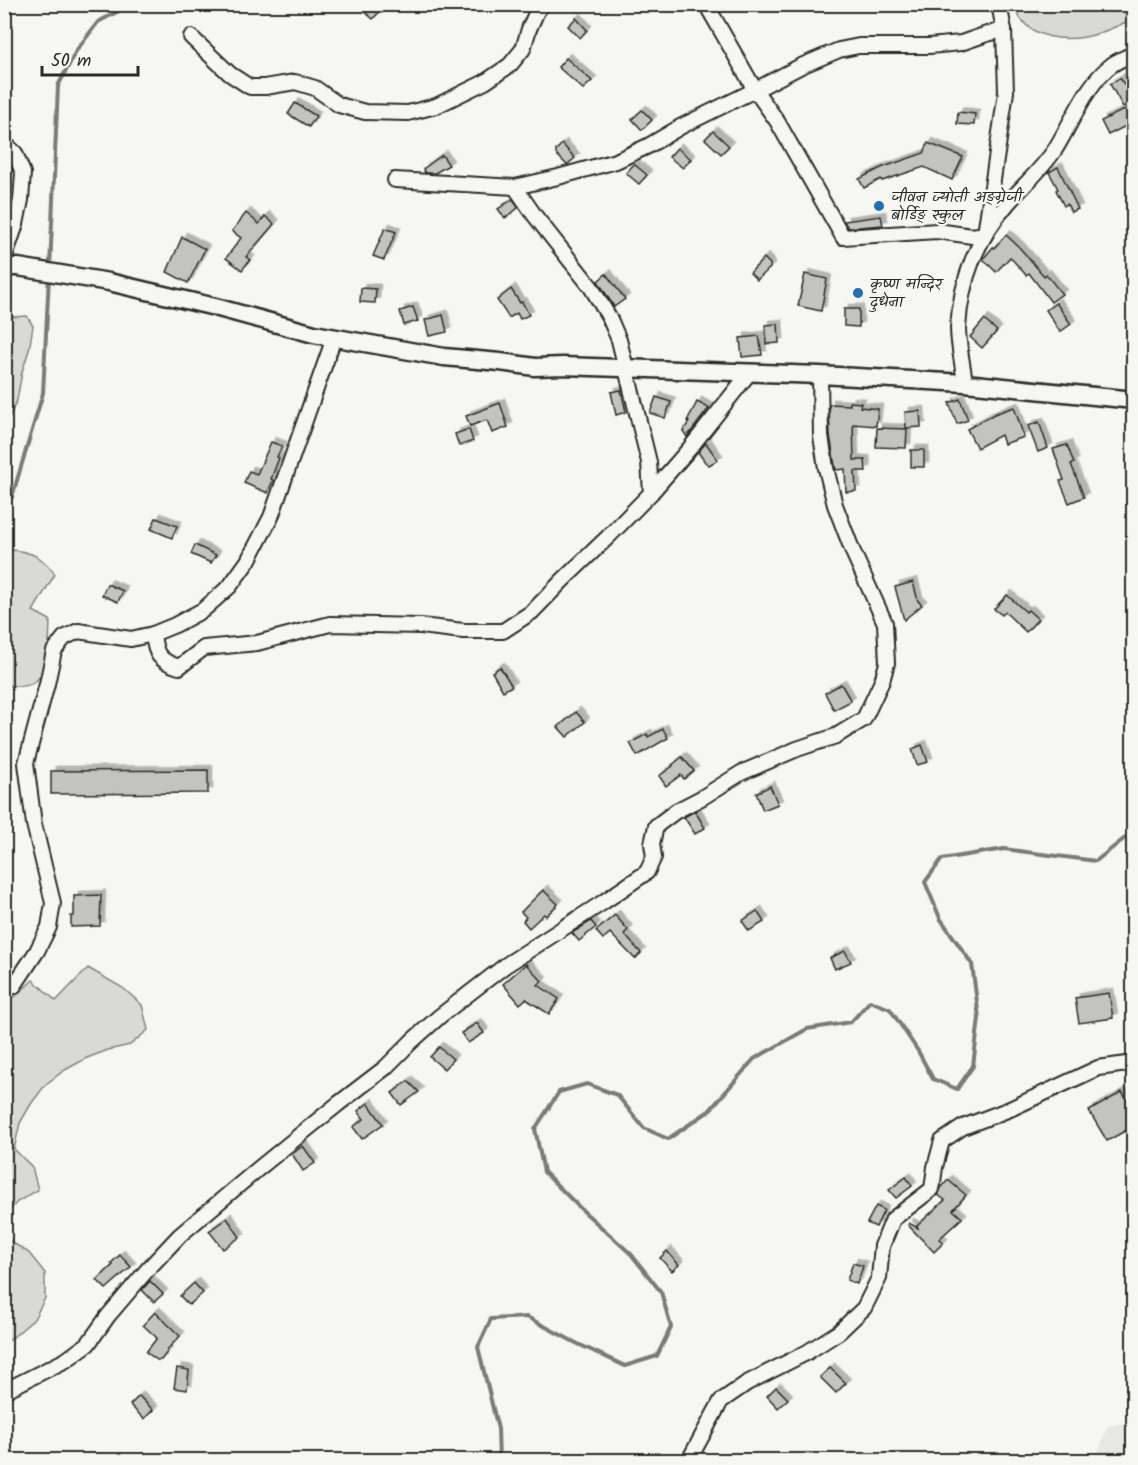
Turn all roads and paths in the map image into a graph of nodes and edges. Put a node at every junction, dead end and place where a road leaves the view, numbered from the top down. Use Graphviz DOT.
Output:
graph roads {
  1 [pos="543,4"];
  2 [pos="706,4"];
  3 [pos="999,4"];
  4 [pos="1004,30"];
  5 [pos="191,37"];
  6 [pos="1134,53"];
  7 [pos="755,90"];
  8 [pos="4,143"];
  9 [pos="394,180"];
  10 [pos="515,187"];
  11 [pos="985,234"];
  12 [pos="9,264"];
  13 [pos="334,338"];
  14 [pos="624,368"];
  15 [pos="750,372"];
  16 [pos="820,375"];
  17 [pos="965,382"];
  18 [pos="1134,400"];
  19 [pos="651,493"];
  20 [pos="153,634"];
  21 [pos="4,990"];
  22 [pos="1134,1063"];
  23 [pos="4,1391"];
  24 [pos="688,1461"];
  1 -- 5 [label="street"];
  2 -- 7 [label="street"];
  3 -- 4 [label="street"];
  4 -- 7 [label="street"];
  4 -- 11 [label="street"];
  6 -- 11 [label="street"];
  7 -- 10 [label="street"];
  7 -- 11 [label="street"];
  8 -- 12 [label="street"];
  9 -- 10 [label="street"];
  10 -- 14 [label="street"];
  11 -- 17 [label="street"];
  12 -- 13 [label="main road"];
  13 -- 14 [label="main road"];
  13 -- 20 [label="street"];
  14 -- 15 [label="main road"];
  14 -- 19 [label="street"];
  15 -- 16 [label="main road"];
  15 -- 19 [label="street"];
  16 -- 17 [label="main road"];
  16 -- 23 [label="street"];
  17 -- 18 [label="main road"];
  19 -- 20 [label="street"];
  20 -- 21 [label="street"];
  22 -- 24 [label="street"];
}
